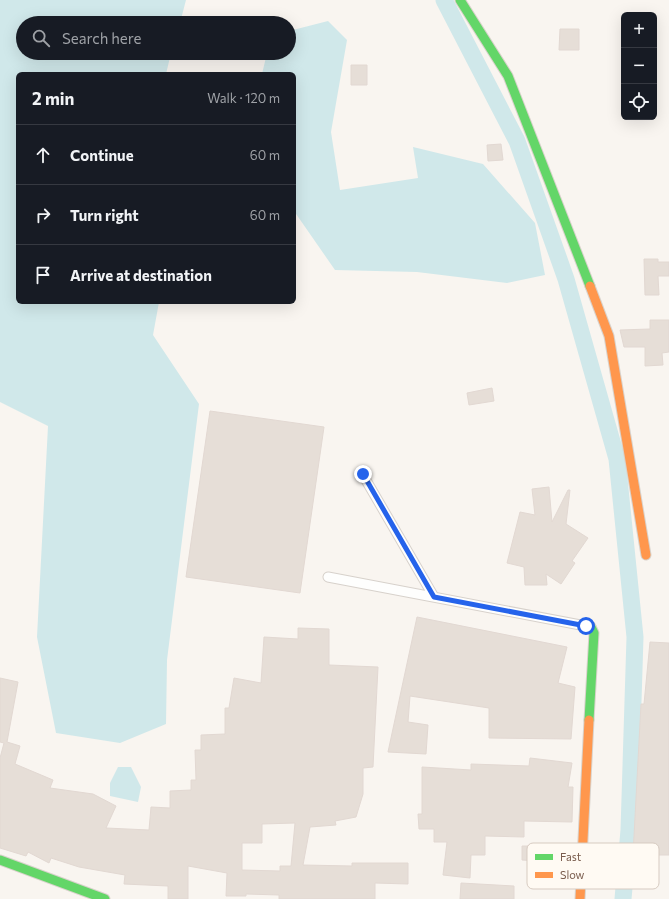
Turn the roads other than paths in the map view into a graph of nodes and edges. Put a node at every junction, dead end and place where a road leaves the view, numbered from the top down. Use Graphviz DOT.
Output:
graph roads {
  1 [pos="460,0"];
  2 [pos="363,474"];
  3 [pos="646,555"];
  4 [pos="328,577"];
  5 [pos="434,597"];
  6 [pos="591,627"];
  7 [pos="583,843"];
  8 [pos="0,860"];
  9 [pos="581,889"];
  10 [pos="104,899"];
  11 [pos="580,899"];
  1 -- 3 [label="street"];
  2 -- 5 [label="lane"];
  4 -- 5 [label="lane"];
  5 -- 6 [label="lane"];
  6 -- 7 [label="street"];
  8 -- 10 [label="street"];
  9 -- 11 [label="street"];
}
